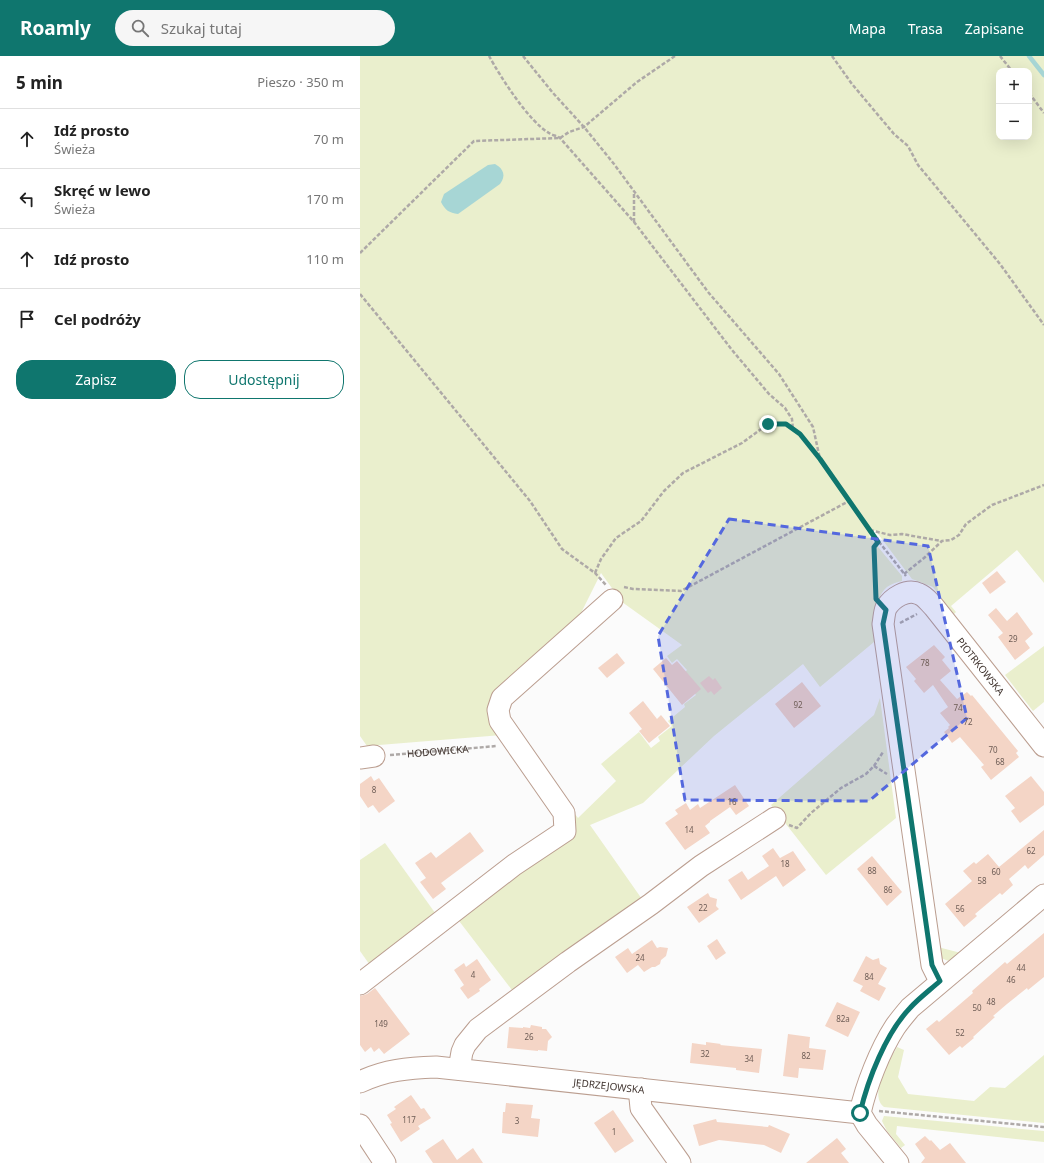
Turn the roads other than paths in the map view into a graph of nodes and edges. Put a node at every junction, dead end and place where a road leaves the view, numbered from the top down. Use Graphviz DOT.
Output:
graph roads {
  1 [pos="611,588"];
  2 [pos="1044,746"];
  3 [pos="774,818"];
  4 [pos="1044,895"];
  5 [pos="940,981"];
  6 [pos="360,984"];
  7 [pos="459,1070"];
  8 [pos="360,1082"];
  9 [pos="641,1090"];
  10 [pos="869,1112"];
  11 [pos="360,1125"];
  12 [pos="386,1163"];
  13 [pos="680,1163"];
  14 [pos="898,1163"];
  1 -- 6 [label="street"];
  2 -- 5 [label="street, PIOTRKOWSKA"];
  3 -- 7 [label="street"];
  4 -- 5 [label="street"];
  5 -- 10 [label="street"];
  7 -- 8 [label="street, JĘDRZEJOWSKA"];
  7 -- 9 [label="street, JĘDRZEJOWSKA"];
  9 -- 10 [label="street, JĘDRZEJOWSKA"];
  9 -- 13 [label="street"];
  10 -- 14 [label="street"];
  11 -- 12 [label="street"];
}
